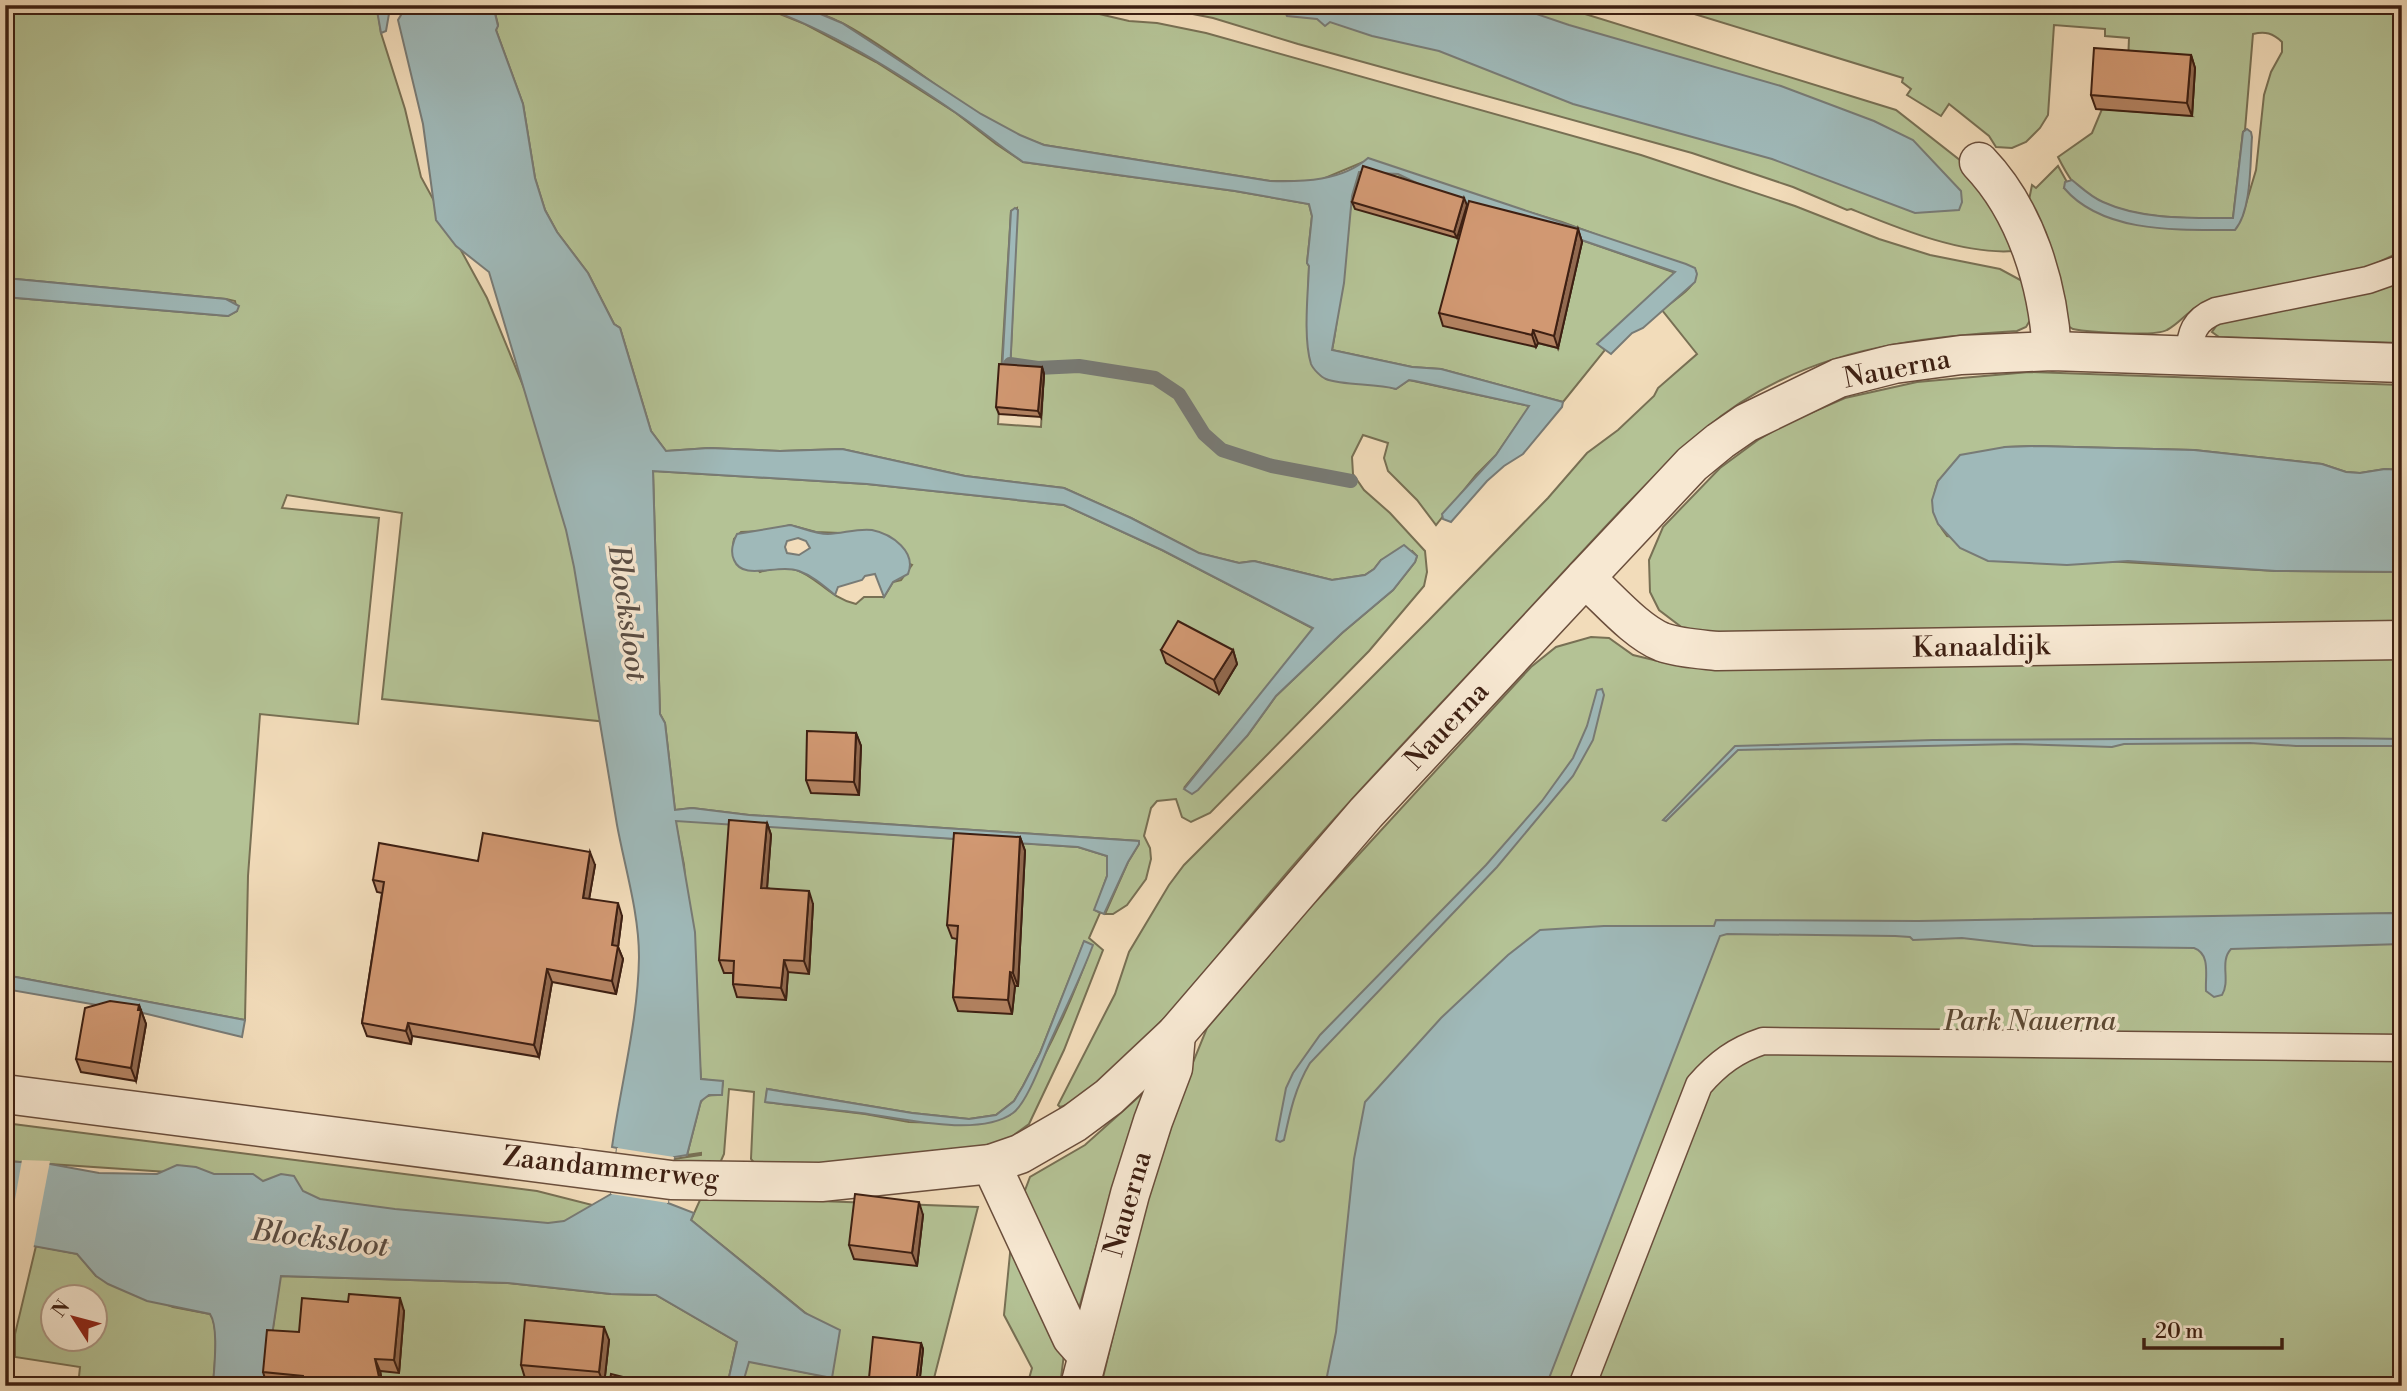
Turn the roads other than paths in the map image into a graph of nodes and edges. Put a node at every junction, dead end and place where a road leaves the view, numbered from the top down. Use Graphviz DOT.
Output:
graph roads {
  1 [pos="1979,162"];
  2 [pos="2402,268"];
  3 [pos="2052,351"];
  4 [pos="2189,356"];
  5 [pos="2402,363"];
  6 [pos="1585,578"];
  7 [pos="2402,640"];
  8 [pos="1176,1034"];
  9 [pos="2402,1048"];
  10 [pos="5,1094"];
  11 [pos="991,1164"];
  12 [pos="1084,1371"];
  13 [pos="1582,1386"];
  1 -- 3 [label="street"];
  2 -- 4 [label="lane"];
  3 -- 4 [label="street, Nauerna"];
  3 -- 6 [label="street, Nauerna"];
  4 -- 5 [label="street, Nauerna"];
  6 -- 7 [label="street, Kanaaldijk"];
  6 -- 8 [label="street, Nauerna"];
  8 -- 11 [label="street, Zaandammerweg"];
  8 -- 12 [label="street, Nauerna"];
  9 -- 13 [label="lane"];
  10 -- 11 [label="street, Zaandammerweg"];
  11 -- 12 [label="street, Nauerna"];
}
